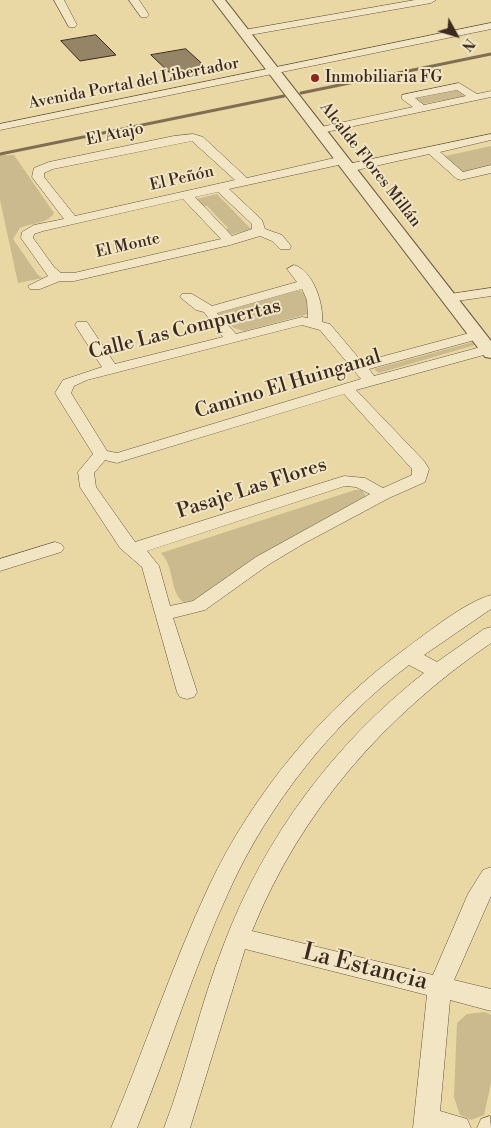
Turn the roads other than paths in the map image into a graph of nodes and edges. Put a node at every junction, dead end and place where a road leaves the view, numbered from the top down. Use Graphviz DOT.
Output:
graph roads {
  1 [pos="59,0"];
  2 [pos="134,0"];
  3 [pos="219,0"];
  4 [pos="369,0"];
  5 [pos="431,0"];
  6 [pos="405,2"];
  7 [pos="380,9"];
  8 [pos="144,15"];
  9 [pos="72,25"];
  10 [pos="491,26"];
  11 [pos="241,28"];
  12 [pos="491,32"];
  13 [pos="275,71"];
  14 [pos="393,91"];
  15 [pos="491,94"];
  16 [pos="406,97"];
  17 [pos="476,98"];
  18 [pos="422,109"];
  19 [pos="0,122"];
  20 [pos="0,127"];
  21 [pos="321,130"];
  22 [pos="491,137"];
  23 [pos="431,150"];
  24 [pos="343,160"];
  25 [pos="491,169"];
  26 [pos="461,176"];
  27 [pos="240,178"];
  28 [pos="470,186"];
  29 [pos="220,187"];
  30 [pos="186,195"];
  31 [pos="72,220"];
  32 [pos="259,231"];
  33 [pos="230,241"];
  34 [pos="285,246"];
  35 [pos="294,269"];
  36 [pos="58,277"];
  37 [pos="307,283"];
  38 [pos="35,286"];
  39 [pos="491,292"];
  40 [pos="187,297"];
  41 [pos="454,303"];
  42 [pos="491,304"];
  43 [pos="212,310"];
  44 [pos="315,323"];
  45 [pos="82,325"];
  46 [pos="477,335"];
  47 [pos="233,339"];
  48 [pos="489,351"];
  49 [pos="360,367"];
  50 [pos="111,370"];
  51 [pos="371,381"];
  52 [pos="347,389"];
  53 [pos="101,454"];
  54 [pos="383,494"];
  55 [pos="55,548"];
  56 [pos="133,550"];
  57 [pos="0,565"];
  58 [pos="491,601"];
  59 [pos="162,614"];
  60 [pos="491,634"];
  61 [pos="404,658"];
  62 [pos="437,672"];
  63 [pos="187,692"];
  64 [pos="491,876"];
  65 [pos="238,937"];
  66 [pos="440,986"];
  67 [pos="491,1000"];
  68 [pos="426,1124"];
  69 [pos="124,1128"];
  70 [pos="177,1128"];
  71 [pos="458,1128"];
  1 -- 9 [label="street"];
  2 -- 8 [label="street"];
  3 -- 11 [label="street, Alcalde Flores Millán"];
  4 -- 7 [label="street"];
  5 -- 6 [label="street"];
  6 -- 7 [label="street"];
  7 -- 11 [label="street"];
  10 -- 13 [label="street, Avenida Portal del Libertador"];
  11 -- 13 [label="street, Alcalde Flores Millán"];
  12 -- 13 [label="street, Avenida Portal del Libertador"];
  13 -- 19 [label="street, Avenida Portal del Libertador"];
  13 -- 20 [label="street, Avenida Portal del Libertador"];
  13 -- 21 [label="street, Alcalde Flores Millán"];
  14 -- 16 [label="street"];
  15 -- 17 [label="street"];
  16 -- 17 [label="street"];
  16 -- 18 [label="street"];
  17 -- 18 [label="street"];
  18 -- 21 [label="street"];
  21 -- 24 [label="street, Alcalde Flores Millán"];
  22 -- 23 [label="street, El Peñón"];
  23 -- 24 [label="street, El Peñón"];
  23 -- 26 [label="street"];
  24 -- 27 [label="street, El Peñón"];
  24 -- 41 [label="street, Alcalde Flores Millán"];
  25 -- 26 [label="street"];
  26 -- 28 [label="street"];
  27 -- 29 [label="street, El Peñón"];
  27 -- 31 [label="street, El Atajo"];
  29 -- 30 [label="street, El Peñón"];
  29 -- 32 [label="street"];
  30 -- 31 [label="street, El Peñón"];
  30 -- 33 [label="street"];
  31 -- 36 [label="street, El Peñón"];
  32 -- 33 [label="street, El Monte"];
  32 -- 34 [label="street"];
  33 -- 36 [label="street, El Monte"];
  35 -- 37 [label="street"];
  36 -- 38 [label="street, El Monte"];
  37 -- 43 [label="street"];
  37 -- 44 [label="street"];
  39 -- 41 [label="street"];
  40 -- 43 [label="street"];
  41 -- 42 [label="street"];
  41 -- 46 [label="street, Alcalde Flores Millán"];
  43 -- 47 [label="street"];
  44 -- 47 [label="street, Calle Las Compuertas"];
  44 -- 49 [label="street"];
  45 -- 50 [label="street"];
  46 -- 48 [label="street, Alcalde Flores Millán"];
  46 -- 49 [label="street, Camino El Huinganal"];
  47 -- 50 [label="street, Calle Las Compuertas"];
  48 -- 51 [label="street, Camino El Huinganal"];
  49 -- 51 [label="street"];
  50 -- 53 [label="street, Calle Las Compuertas"];
  51 -- 52 [label="street, Camino El Huinganal"];
  52 -- 53 [label="street, Camino El Huinganal"];
  52 -- 54 [label="street"];
  53 -- 56 [label="street"];
  54 -- 56 [label="street, Pasaje Las Flores"];
  54 -- 59 [label="street"];
  55 -- 57 [label="street"];
  56 -- 59 [label="street"];
  58 -- 61 [label="street"];
  59 -- 63 [label="street"];
  60 -- 62 [label="street"];
  61 -- 62 [label="street"];
  61 -- 69 [label="street"];
  62 -- 65 [label="street"];
  64 -- 66 [label="street"];
  65 -- 66 [label="street, La Estancia"];
  65 -- 70 [label="street"];
  66 -- 67 [label="street, La Estancia"];
  66 -- 68 [label="street"];
  68 -- 71 [label="street"];
}
